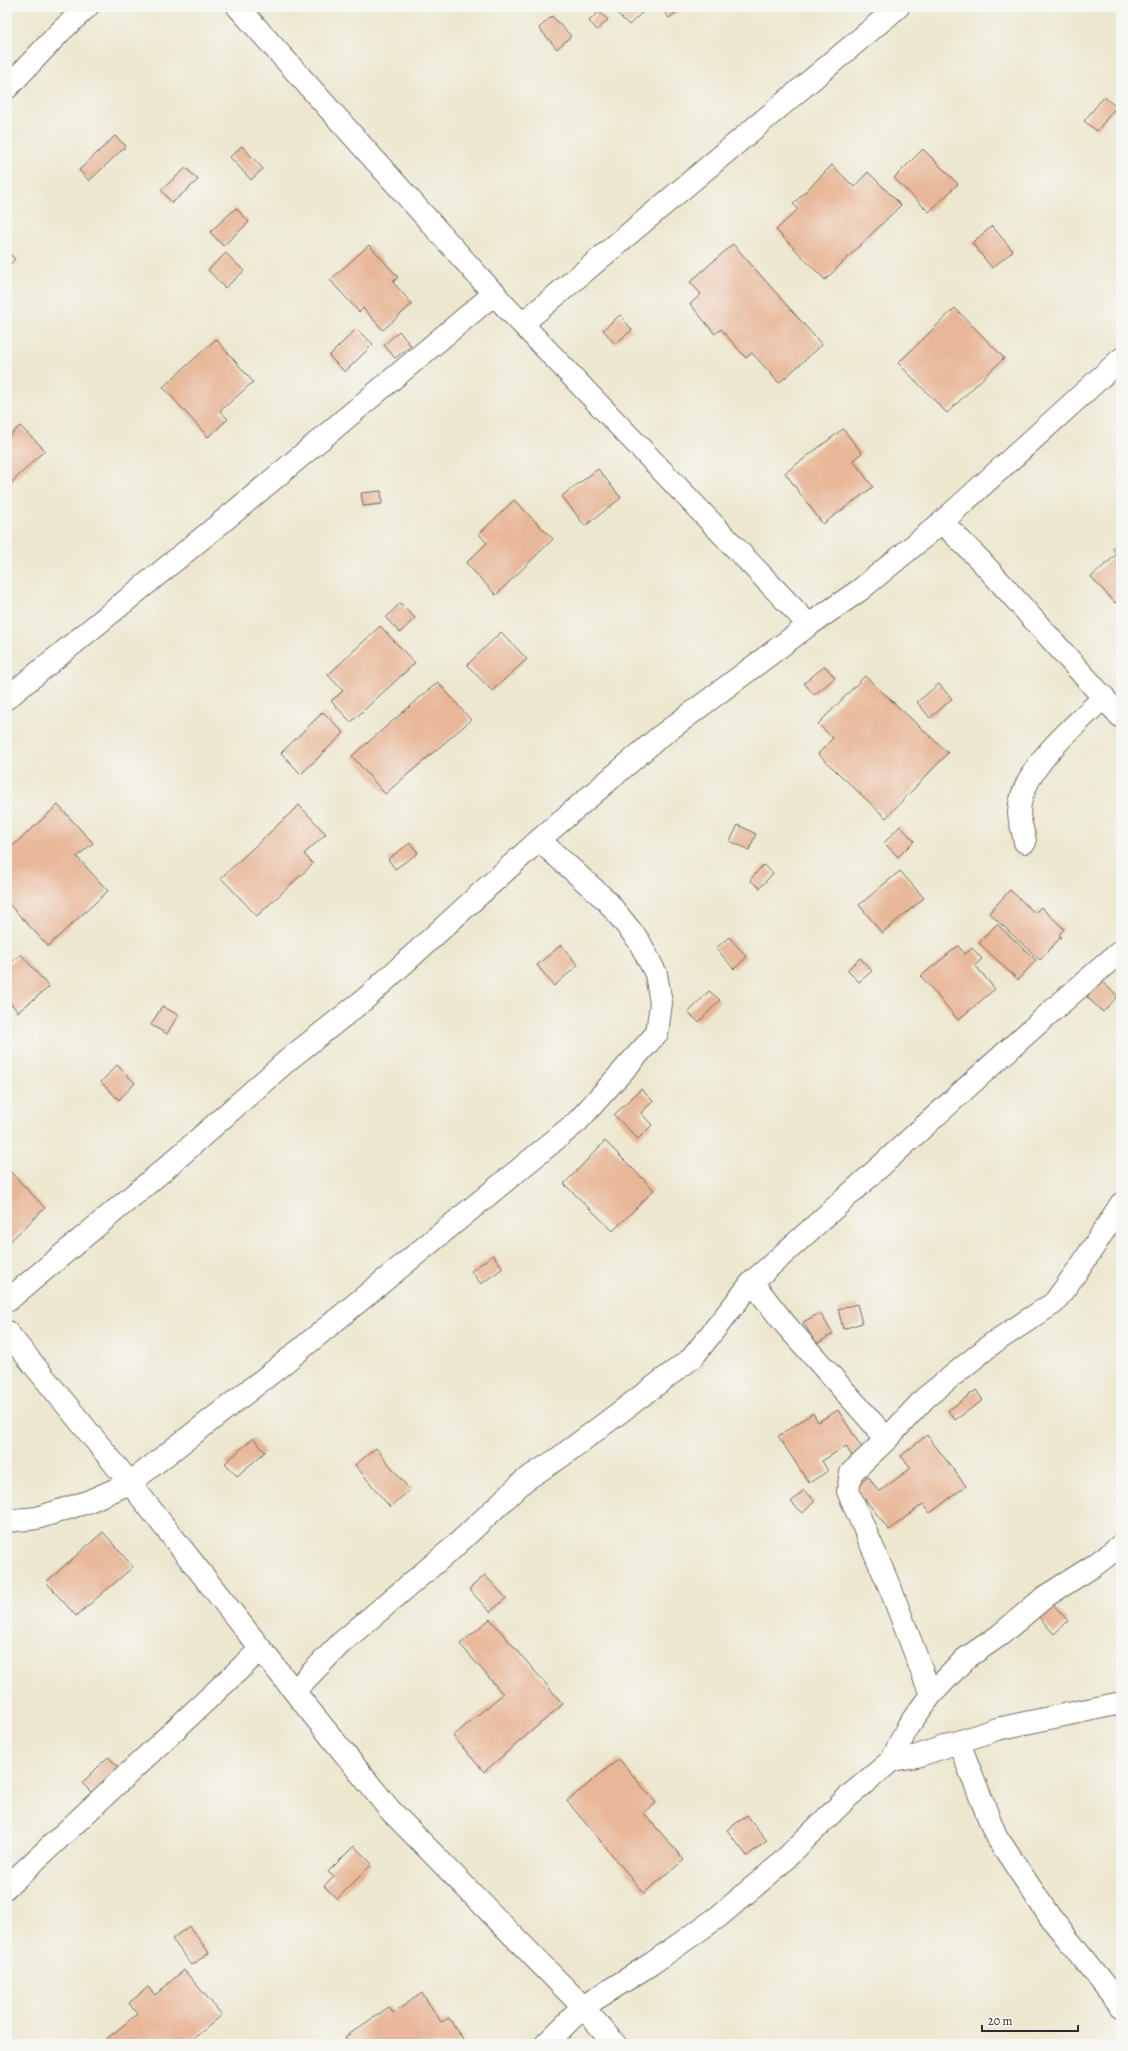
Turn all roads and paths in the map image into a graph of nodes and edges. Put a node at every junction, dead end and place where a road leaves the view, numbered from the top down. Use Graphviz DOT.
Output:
graph roads {
  1 [pos="87,7"];
  2 [pos="238,7"];
  3 [pos="898,7"];
  4 [pos="7,88"];
  5 [pos="495,293"];
  6 [pos="522,324"];
  7 [pos="1121,359"];
  8 [pos="942,522"];
  9 [pos="809,625"];
  10 [pos="1104,697"];
  11 [pos="7,698"];
  12 [pos="1121,717"];
  13 [pos="539,840"];
  14 [pos="1025,842"];
  15 [pos="1121,951"];
  16 [pos="1121,1204"];
  17 [pos="752,1282"];
  18 [pos="7,1301"];
  19 [pos="11,1344"];
  20 [pos="887,1439"];
  21 [pos="130,1483"];
  22 [pos="7,1521"];
  23 [pos="1121,1545"];
  24 [pos="261,1649"];
  25 [pos="294,1691"];
  26 [pos="931,1695"];
  27 [pos="1121,1703"];
  28 [pos="959,1743"];
  29 [pos="892,1760"];
  30 [pos="7,1886"];
  31 [pos="1121,2006"];
  32 [pos="584,2007"];
  33 [pos="546,2044"];
  34 [pos="615,2044"];
  1 -- 4 [label="street"];
  2 -- 5 [label="street"];
  3 -- 6 [label="street"];
  5 -- 6 [label="street"];
  5 -- 11 [label="street"];
  6 -- 9 [label="street"];
  7 -- 8 [label="street"];
  8 -- 9 [label="street"];
  8 -- 10 [label="street"];
  9 -- 13 [label="street"];
  10 -- 12 [label="street"];
  10 -- 14 [label="street"];
  13 -- 18 [label="street"];
  13 -- 21 [label="street"];
  15 -- 17 [label="street"];
  16 -- 20 [label="street"];
  17 -- 20 [label="street"];
  17 -- 25 [label="street"];
  19 -- 21 [label="street"];
  20 -- 26 [label="street"];
  21 -- 22 [label="street"];
  21 -- 24 [label="street"];
  23 -- 26 [label="street"];
  24 -- 25 [label="street"];
  24 -- 30 [label="street"];
  25 -- 32 [label="street"];
  26 -- 29 [label="street"];
  27 -- 28 [label="street"];
  28 -- 29 [label="street"];
  28 -- 31 [label="street"];
  29 -- 32 [label="street"];
  32 -- 33 [label="street"];
  32 -- 34 [label="street"];
}
